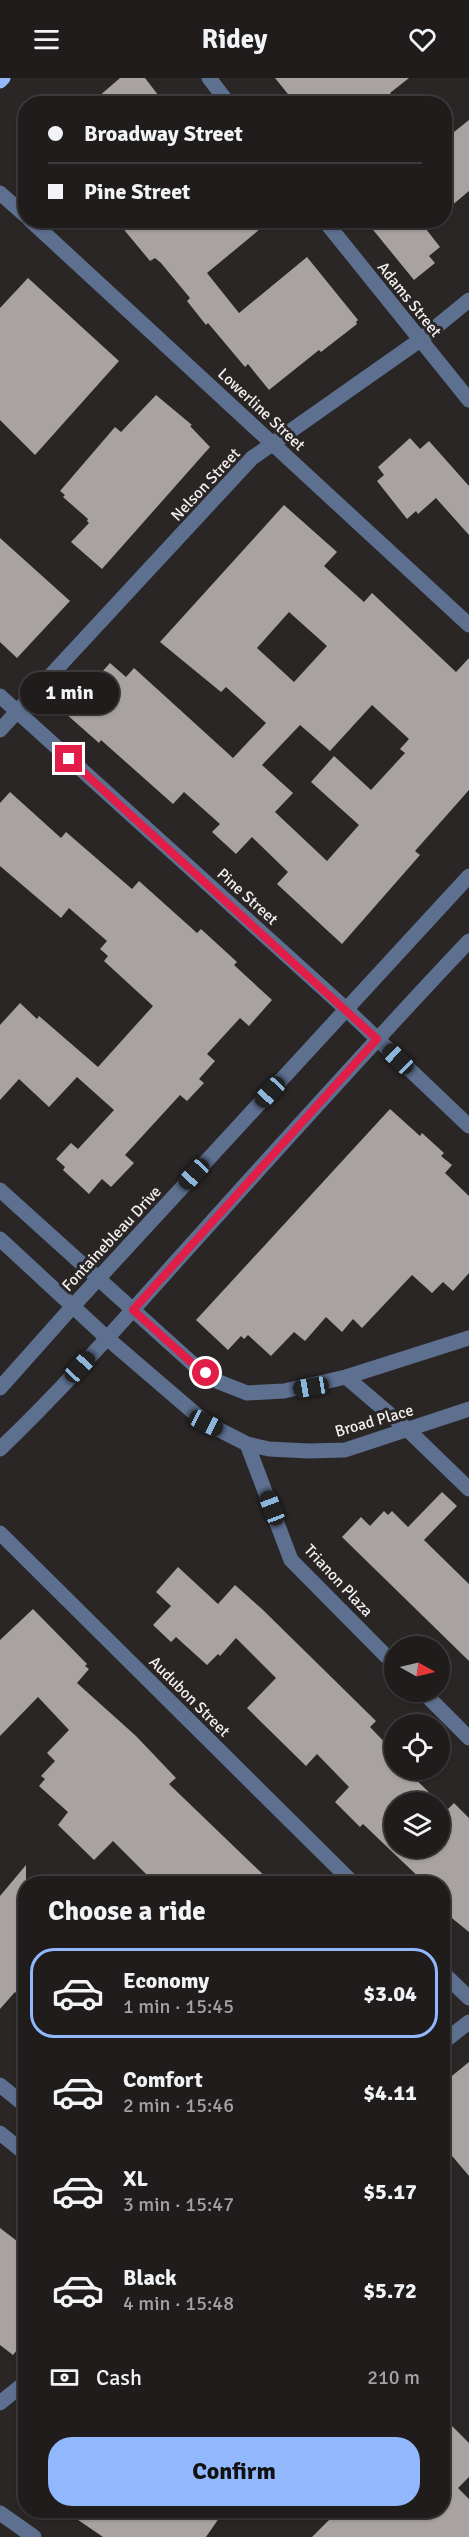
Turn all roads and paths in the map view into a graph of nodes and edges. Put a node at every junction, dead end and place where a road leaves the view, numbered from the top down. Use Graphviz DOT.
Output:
graph roads {
  1 [pos="208,78"];
  2 [pos="223,96"];
  3 [pos="0,193"];
  4 [pos="18,209"];
  5 [pos="39,228"];
  6 [pos="330,228"];
  7 [pos="469,300"];
  8 [pos="420,340"];
  9 [pos="469,400"];
  10 [pos="274,444"];
  11 [pos="469,625"];
  12 [pos="0,696"];
  13 [pos="17,711"];
  14 [pos="0,730"];
  15 [pos="469,876"];
  16 [pos="469,941"];
  17 [pos="346,1009"];
  18 [pos="377,1039"];
  19 [pos="469,1126"];
  20 [pos="0,1190"];
  21 [pos="0,1239"];
  22 [pos="98,1279"];
  23 [pos="72,1306"];
  24 [pos="133,1310"];
  25 [pos="107,1338"];
  26 [pos="469,1338"];
  27 [pos="346,1377"];
  28 [pos="0,1388"];
  29 [pos="469,1410"];
  30 [pos="407,1429"];
  31 [pos="247,1444"];
  32 [pos="0,1449"];
  33 [pos="469,1489"];
  34 [pos="0,1533"];
  35 [pos="384,1654"];
  36 [pos="433,1702"];
  37 [pos="469,1738"];
  38 [pos="346,1876"];
  39 [pos="450,1980"];
  40 [pos="469,1998"];
  41 [pos="469,2022"];
  42 [pos="450,2037"];
  43 [pos="0,2085"];
  44 [pos="18,2100"];
  45 [pos="0,2133"];
  46 [pos="18,2148"];
  47 [pos="18,2388"];
  48 [pos="0,2403"];
  49 [pos="0,2513"];
  50 [pos="33,2537"];
  1 -- 2 [label="street"];
  3 -- 4 [label="street"];
  5 -- 10 [label="street, Lowerline Street"];
  6 -- 8 [label="street, Adams Street"];
  7 -- 8 [label="street, Nelson Street"];
  8 -- 9 [label="street, Adams Street"];
  8 -- 10 [label="street, Nelson Street"];
  10 -- 11 [label="street, Lowerline Street"];
  10 -- 13 [label="street, Nelson Street"];
  12 -- 13 [label="street, Pine Street"];
  13 -- 14 [label="street, Nelson Street"];
  13 -- 17 [label="street, Pine Street"];
  15 -- 17 [label="street, Fontainebleau Drive"];
  16 -- 18 [label="street"];
  17 -- 18 [label="street, Pine Street"];
  17 -- 22 [label="street, Fontainebleau Drive"];
  18 -- 19 [label="street, Pine Street"];
  18 -- 24 [label="street"];
  20 -- 22 [label="street"];
  21 -- 23 [label="street, Broad Place"];
  22 -- 23 [label="street, Fontainebleau Drive"];
  22 -- 24 [label="street"];
  23 -- 25 [label="street, Broad Place"];
  23 -- 28 [label="street, Fontainebleau Drive"];
  24 -- 25 [label="street"];
  24 -- 27 [label="street"];
  25 -- 31 [label="street, Broad Place"];
  25 -- 32 [label="street"];
  26 -- 27 [label="street"];
  27 -- 30 [label="street"];
  29 -- 30 [label="street, Broad Place"];
  30 -- 31 [label="street, Broad Place"];
  30 -- 33 [label="street"];
  31 -- 35 [label="street, Trianon Plaza"];
  34 -- 38 [label="street, Audubon Street"];
  36 -- 37 [label="street"];
  39 -- 40 [label="street"];
  41 -- 42 [label="street"];
  43 -- 44 [label="street"];
  45 -- 46 [label="street"];
  47 -- 48 [label="street"];
  49 -- 50 [label="street"];
}
